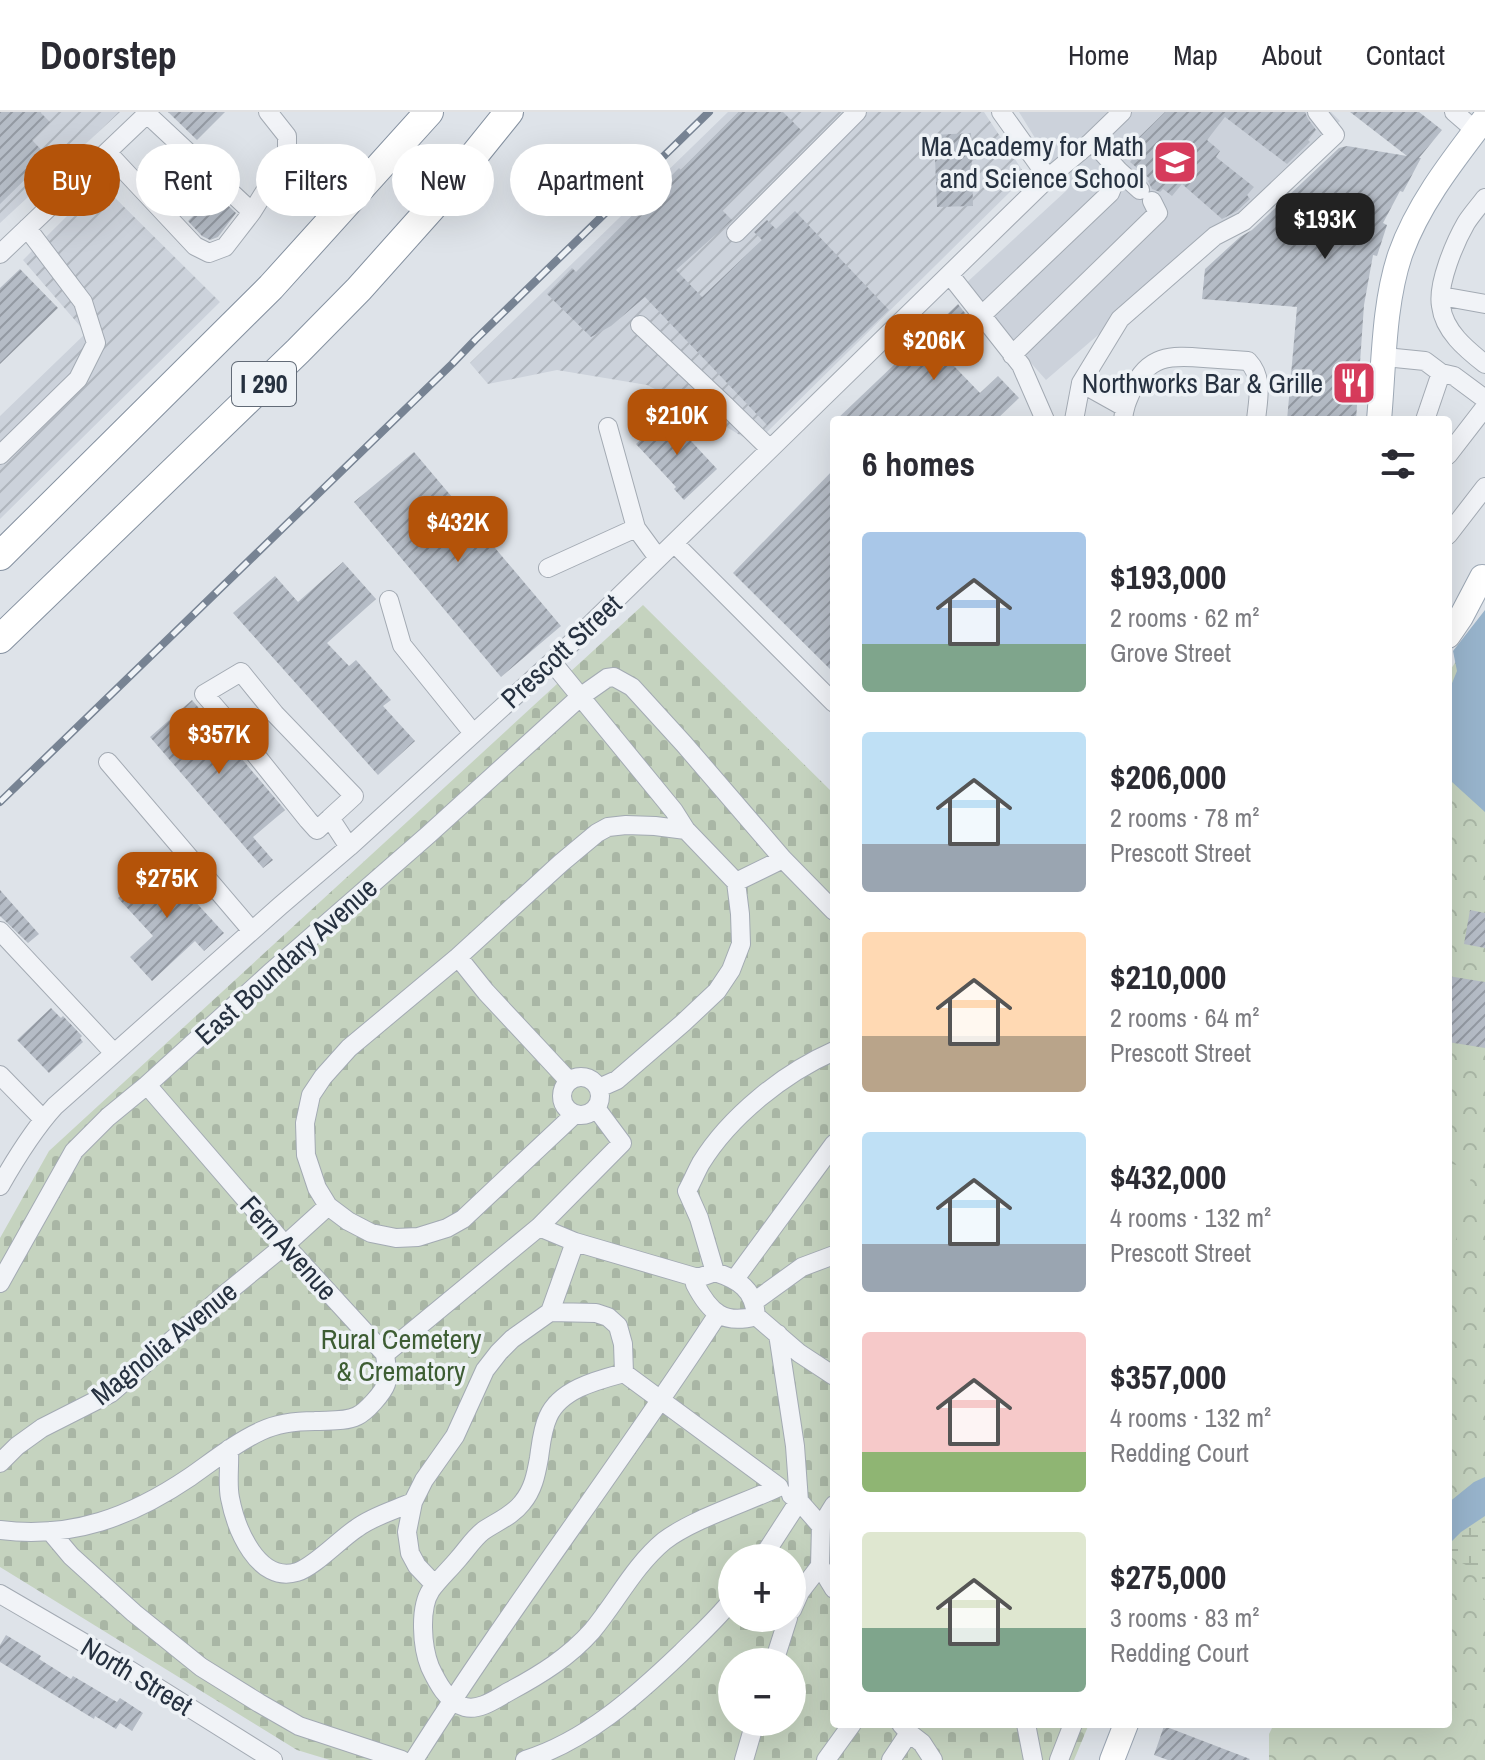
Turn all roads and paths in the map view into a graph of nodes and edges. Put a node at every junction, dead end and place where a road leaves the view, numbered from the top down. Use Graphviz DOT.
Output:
graph roads {
  1 [pos="268,112"];
  2 [pos="429,112"];
  3 [pos="509,112"];
  4 [pos="857,112"];
  5 [pos="1001,112"];
  6 [pos="1122,112"];
  7 [pos="1317,112"];
  8 [pos="1454,112"];
  9 [pos="148,113"];
  10 [pos="1480,124"];
  11 [pos="1092,141"];
  12 [pos="115,144"];
  13 [pos="120,166"];
  14 [pos="1119,171"];
  15 [pos="1048,178"];
  16 [pos="1485,198"];
  17 [pos="252,212"];
  18 [pos="40,216"];
  19 [pos="27,228"];
  20 [pos="736,233"];
  21 [pos="0,254"];
  22 [pos="950,275"];
  23 [pos="1441,296"];
  24 [pos="1485,304"];
  25 [pos="981,316"];
  26 [pos="640,325"];
  27 [pos="1012,355"];
  28 [pos="1385,357"];
  29 [pos="1485,364"];
  30 [pos="1441,373"];
  31 [pos="1081,383"];
  32 [pos="1485,399"];
  33 [pos="1485,407"];
  34 [pos="1123,414"];
  35 [pos="1043,416"];
  36 [pos="1075,416"];
  37 [pos="1256,416"];
  38 [pos="1379,416"];
  39 [pos="1426,416"];
  40 [pos="608,427"];
  41 [pos="770,449"];
  42 [pos="1452,450"];
  43 [pos="0,455"];
  44 [pos="1485,487"];
  45 [pos="636,528"];
  46 [pos="1452,530"];
  47 [pos="674,543"];
  48 [pos="0,556"];
  49 [pos="658,558"];
  50 [pos="548,568"];
  51 [pos="1483,575"];
  52 [pos="389,600"];
  53 [pos="1452,606"];
  54 [pos="1452,630"];
  55 [pos="0,639"];
  56 [pos="552,662"];
  57 [pos="580,697"];
  58 [pos="830,699"];
  59 [pos="473,733"];
  60 [pos="108,762"];
  61 [pos="330,818"];
  62 [pos="686,830"];
  63 [pos="349,847"];
  64 [pos="783,859"];
  65 [pos="736,882"];
  66 [pos="830,907"];
  67 [pos="0,931"];
  68 [pos="252,931"];
  69 [pos="458,957"];
  70 [pos="114,1053"];
  71 [pos="830,1053"];
  72 [pos="0,1075"];
  73 [pos="569,1081"];
  74 [pos="147,1085"];
  75 [pos="599,1088"];
  76 [pos="596,1108"];
  77 [pos="575,1114"];
  78 [pos="43,1119"];
  79 [pos="830,1149"];
  80 [pos="7,1157"];
  81 [pos="0,1186"];
  82 [pos="328,1206"];
  83 [pos="539,1227"];
  84 [pos="575,1242"];
  85 [pos="285,1245"];
  86 [pos="830,1256"];
  87 [pos="706,1275"];
  88 [pos="735,1279"];
  89 [pos="0,1283"];
  90 [pos="756,1308"];
  91 [pos="550,1312"];
  92 [pos="718,1314"];
  93 [pos="778,1334"];
  94 [pos="385,1354"];
  95 [pos="624,1373"];
  96 [pos="830,1373"];
  97 [pos="662,1400"];
  98 [pos="229,1449"];
  99 [pos="0,1463"];
  100 [pos="779,1487"];
  101 [pos="799,1501"];
  102 [pos="413,1502"];
  103 [pos="830,1511"];
  104 [pos="821,1526"];
  105 [pos="0,1530"];
  106 [pos="50,1531"];
  107 [pos="771,1544"];
  108 [pos="820,1566"];
  109 [pos="830,1582"];
  110 [pos="806,1584"];
  111 [pos="435,1585"];
  112 [pos="0,1594"];
  113 [pos="718,1615"];
  114 [pos="452,1700"];
  115 [pos="849,1728"];
  116 [pos="905,1728"];
  117 [pos="1027,1728"];
  118 [pos="1071,1728"];
  119 [pos="1124,1728"];
  120 [pos="751,1736"];
  121 [pos="273,1760"];
  122 [pos="401,1760"];
  123 [pos="414,1760"];
  124 [pos="525,1760"];
  125 [pos="744,1760"];
  126 [pos="826,1760"];
  127 [pos="891,1760"];
  128 [pos="933,1760"];
  129 [pos="1033,1760"];
  130 [pos="1059,1760"];
  131 [pos="1112,1760"];
  1 -- 17 [label="street"];
  2 -- 48 [label="highway, I 290"];
  3 -- 55 [label="highway, I 290"];
  4 -- 20 [label="street"];
  5 -- 15 [label="street"];
  6 -- 11 [label="street, Prescott Street"];
  7 -- 31 [label="street"];
  8 -- 10 [label="street"];
  9 -- 12 [label="street"];
  9 -- 17 [label="street"];
  10 -- 28 [label="main road"];
  11 -- 14 [label="street"];
  11 -- 15 [label="street, Prescott Street"];
  13 -- 17 [label="street"];
  14 -- 25 [label="street"];
  14 -- 27 [label="street"];
  15 -- 22 [label="street, Prescott Street"];
  16 -- 23 [label="street"];
  18 -- 19 [label="street"];
  19 -- 21 [label="street"];
  19 -- 43 [label="street"];
  22 -- 25 [label="street"];
  22 -- 41 [label="street, Prescott Street"];
  23 -- 24 [label="street"];
  23 -- 29 [label="street"];
  25 -- 27 [label="street"];
  26 -- 41 [label="street"];
  27 -- 35 [label="street"];
  28 -- 30 [label="street"];
  28 -- 38 [label="main road"];
  30 -- 32 [label="street"];
  30 -- 39 [label="street"];
  31 -- 34 [label="street"];
  31 -- 36 [label="street"];
  33 -- 42 [label="street"];
  34 -- 37 [label="street"];
  40 -- 45 [label="street"];
  41 -- 47 [label="street, Prescott Street"];
  44 -- 46 [label="street"];
  45 -- 49 [label="street"];
  45 -- 50 [label="street"];
  47 -- 49 [label="street, Prescott Street"];
  47 -- 58 [label="street"];
  49 -- 56 [label="street, Prescott Street"];
  51 -- 53 [label="main road"];
  51 -- 54 [label="main road"];
  52 -- 59 [label="street"];
  56 -- 57 [label="street"];
  56 -- 59 [label="street, Prescott Street"];
  57 -- 62 [label="street"];
  57 -- 64 [label="street, East Boundary Avenue"];
  57 -- 74 [label="street, East Boundary Avenue"];
  59 -- 63 [label="street, Prescott Street"];
  60 -- 68 [label="street"];
  61 -- 61 [label="street"];
  61 -- 63 [label="street"];
  62 -- 65 [label="street"];
  62 -- 69 [label="street"];
  63 -- 68 [label="street, Prescott Street"];
  64 -- 65 [label="street"];
  64 -- 66 [label="street"];
  65 -- 75 [label="street"];
  67 -- 70 [label="street"];
  68 -- 70 [label="street, Prescott Street"];
  69 -- 73 [label="street"];
  69 -- 82 [label="street"];
  70 -- 78 [label="street, Prescott Street"];
  71 -- 87 [label="street"];
  72 -- 78 [label="street"];
  73 -- 75 [label="street"];
  73 -- 77 [label="street"];
  74 -- 85 [label="street, Fern Avenue"];
  74 -- 89 [label="street, East Boundary Avenue"];
  75 -- 76 [label="street"];
  76 -- 77 [label="street"];
  76 -- 83 [label="street"];
  77 -- 82 [label="street"];
  78 -- 80 [label="street, Prescott Street"];
  79 -- 88 [label="street"];
  80 -- 81 [label="street, Prescott Street"];
  82 -- 85 [label="street, Magnolia Avenue"];
  83 -- 84 [label="street"];
  83 -- 94 [label="street"];
  84 -- 87 [label="street"];
  84 -- 91 [label="street"];
  85 -- 94 [label="street, Fern Avenue"];
  85 -- 99 [label="street, Magnolia Avenue"];
  86 -- 90 [label="street"];
  87 -- 88 [label="street"];
  87 -- 92 [label="street"];
  88 -- 90 [label="street"];
  90 -- 92 [label="street"];
  90 -- 93 [label="street"];
  91 -- 95 [label="street"];
  91 -- 102 [label="street"];
  92 -- 97 [label="street"];
  93 -- 96 [label="street"];
  93 -- 101 [label="street"];
  94 -- 98 [label="street"];
  95 -- 97 [label="street"];
  95 -- 111 [label="street"];
  97 -- 100 [label="street"];
  97 -- 114 [label="street"];
  98 -- 102 [label="street"];
  98 -- 106 [label="street"];
  100 -- 101 [label="street"];
  100 -- 114 [label="street"];
  101 -- 104 [label="street"];
  101 -- 107 [label="street"];
  102 -- 111 [label="street"];
  103 -- 104 [label="street"];
  104 -- 108 [label="street"];
  105 -- 106 [label="street"];
  106 -- 122 [label="street"];
  108 -- 109 [label="street"];
  108 -- 110 [label="street"];
  111 -- 114 [label="street"];
  112 -- 121 [label="street, North Street"];
  113 -- 124 [label="street"];
  114 -- 123 [label="street"];
  115 -- 126 [label="street"];
  116 -- 127 [label="street"];
  116 -- 128 [label="street"];
  117 -- 129 [label="street"];
  118 -- 130 [label="street"];
  119 -- 131 [label="main road"];
  120 -- 125 [label="street"];
}
